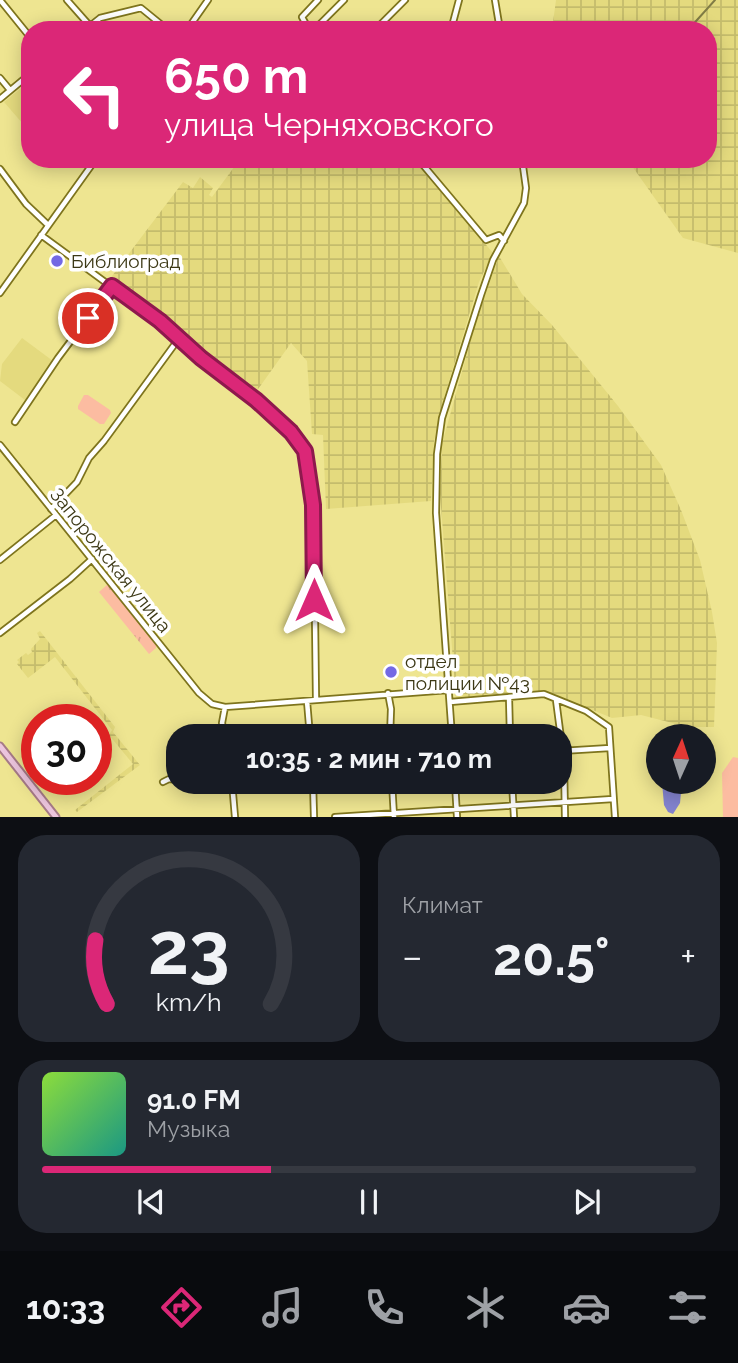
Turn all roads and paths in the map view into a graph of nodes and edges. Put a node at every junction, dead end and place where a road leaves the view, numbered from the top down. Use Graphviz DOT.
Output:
graph roads {
  1 [pos="1,0"];
  2 [pos="67,0"];
  3 [pos="208,0"];
  4 [pos="318,0"];
  5 [pos="344,0"];
  6 [pos="405,0"];
  7 [pos="459,0"];
  8 [pos="495,0"];
  9 [pos="82,21"];
  10 [pos="96,21"];
  11 [pos="157,21"];
  12 [pos="193,21"];
  13 [pos="305,21"];
  14 [pos="322,21"];
  15 [pos="384,21"];
  16 [pos="453,21"];
  17 [pos="498,21"];
  18 [pos="21,26"];
  19 [pos="0,78"];
  20 [pos="21,81"];
  21 [pos="10,90"];
  22 [pos="0,99"];
  23 [pos="89,168"];
  24 [pos="426,168"];
  25 [pos="523,168"];
  26 [pos="0,169"];
  27 [pos="48,225"];
  28 [pos="41,235"];
  29 [pos="504,241"];
  30 [pos="112,286"];
  31 [pos="0,293"];
  32 [pos="180,337"];
  33 [pos="15,422"];
  34 [pos="0,446"];
  35 [pos="51,509"];
  36 [pos="56,515"];
  37 [pos="92,559"];
  38 [pos="0,560"];
  39 [pos="0,633"];
  40 [pos="449,690"];
  41 [pos="388,693"];
  42 [pos="509,697"];
  43 [pos="316,699"];
  44 [pos="556,699"];
  45 [pos="307,701"];
  46 [pos="450,702"];
  47 [pos="225,707"];
  48 [pos="222,724"];
  49 [pos="309,724"];
  50 [pos="390,724"];
  51 [pos="451,724"];
  52 [pos="510,724"];
  53 [pos="558,724"];
  54 [pos="0,746"];
  55 [pos="610,748"];
  56 [pos="572,750"];
  57 [pos="166,780"];
  58 [pos="163,782"];
  59 [pos="233,794"];
  60 [pos="313,794"];
  61 [pos="393,794"];
  62 [pos="455,794"];
  63 [pos="513,794"];
  64 [pos="563,794"];
  65 [pos="613,799"];
  66 [pos="563,801"];
  67 [pos="513,804"];
  68 [pos="456,809"];
  69 [pos="394,815"];
  70 [pos="56,817"];
  71 [pos="234,817"];
  72 [pos="314,817"];
  73 [pos="335,817"];
  74 [pos="457,817"];
  75 [pos="514,817"];
  76 [pos="565,817"];
  77 [pos="615,817"];
  1 -- 18 [label="street"];
  2 -- 9 [label="street"];
  3 -- 12 [label="street"];
  4 -- 13 [label="street"];
  5 -- 14 [label="street"];
  6 -- 15 [label="street"];
  7 -- 16 [label="street"];
  8 -- 17 [label="street"];
  10 -- 11 [label="street"];
  19 -- 21 [label="street"];
  20 -- 21 [label="street"];
  21 -- 22 [label="street"];
  23 -- 27 [label="street"];
  24 -- 29 [label="street"];
  25 -- 29 [label="street"];
  26 -- 27 [label="street"];
  27 -- 28 [label="street"];
  28 -- 30 [label="street"];
  28 -- 31 [label="street"];
  29 -- 40 [label="street"];
  30 -- 32 [label="street"];
  30 -- 33 [label="street"];
  32 -- 35 [label="street"];
  32 -- 43 [label="street"];
  34 -- 35 [label="street, Запорожская улица"];
  35 -- 36 [label="street, Запорожская улица"];
  36 -- 37 [label="street, Запорожская улица"];
  36 -- 38 [label="street"];
  37 -- 39 [label="street"];
  37 -- 47 [label="street, Запорожская улица"];
  40 -- 41 [label="street"];
  40 -- 46 [label="street"];
  41 -- 43 [label="street"];
  41 -- 50 [label="street"];
  42 -- 44 [label="street"];
  42 -- 46 [label="street"];
  42 -- 52 [label="street"];
  43 -- 45 [label="street"];
  44 -- 53 [label="street"];
  44 -- 55 [label="street"];
  45 -- 47 [label="street"];
  45 -- 49 [label="street"];
  46 -- 51 [label="street"];
  47 -- 48 [label="street"];
  54 -- 70 [label="main road"];
  55 -- 56 [label="street"];
  55 -- 65 [label="street"];
  57 -- 58 [label="street"];
  59 -- 71 [label="street"];
  60 -- 72 [label="street"];
  61 -- 69 [label="street"];
  62 -- 68 [label="street"];
  63 -- 67 [label="street"];
  64 -- 66 [label="street"];
  65 -- 66 [label="street"];
  65 -- 77 [label="street"];
  66 -- 67 [label="street"];
  66 -- 76 [label="street"];
  67 -- 68 [label="street"];
  67 -- 75 [label="street"];
  68 -- 69 [label="street"];
  68 -- 74 [label="street"];
  69 -- 73 [label="street"];
}
